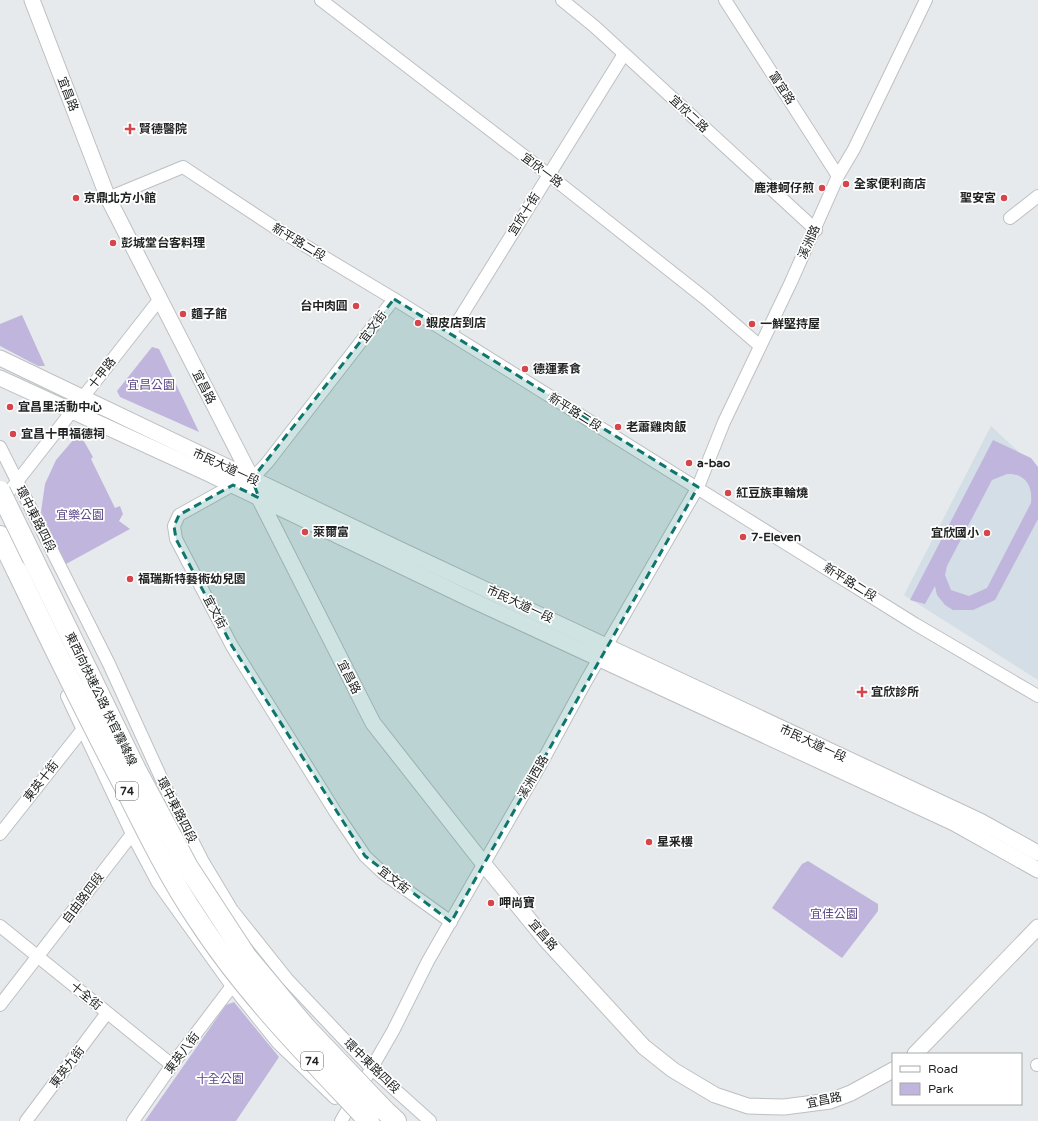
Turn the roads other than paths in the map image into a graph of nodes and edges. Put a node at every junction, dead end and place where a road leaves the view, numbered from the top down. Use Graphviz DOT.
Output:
graph roads {
  1 [pos="32,0"];
  2 [pos="321,0"];
  3 [pos="562,0"];
  4 [pos="725,0"];
  5 [pos="926,0"];
  6 [pos="624,54"];
  7 [pos="549,175"];
  8 [pos="838,176"];
  9 [pos="1038,196"];
  10 [pos="108,198"];
  11 [pos="1010,218"];
  12 [pos="816,230"];
  13 [pos="394,299"];
  14 [pos="159,300"];
  15 [pos="450,334"];
  16 [pos="760,346"];
  17 [pos="0,358"];
  18 [pos="0,378"];
  19 [pos="83,398"];
  20 [pos="73,412"];
  21 [pos="0,446"];
  22 [pos="252,478"];
  23 [pos="233,485"];
  24 [pos="8,486"];
  25 [pos="698,487"];
  26 [pos="259,498"];
  27 [pos="0,503"];
  28 [pos="0,536"];
  29 [pos="0,551"];
  30 [pos="606,645"];
  31 [pos="599,659"];
  32 [pos="1038,696"];
  33 [pos="83,729"];
  34 [pos="168,793"];
  35 [pos="0,834"];
  36 [pos="132,834"];
  37 [pos="1038,853"];
  38 [pos="483,863"];
  39 [pos="1038,870"];
  40 [pos="451,922"];
  41 [pos="0,926"];
  42 [pos="1038,927"];
  43 [pos="38,956"];
  44 [pos="232,986"];
  45 [pos="0,1005"];
  46 [pos="107,1013"];
  47 [pos="916,1053"];
  48 [pos="172,1065"];
  49 [pos="372,1069"];
  50 [pos="892,1071"];
  51 [pos="344,1116"];
  52 [pos="26,1121"];
  53 [pos="133,1121"];
  54 [pos="356,1121"];
  55 [pos="369,1121"];
  56 [pos="396,1121"];
  57 [pos="430,1121"];
  1 -- 10 [label="street, 宜昌路"];
  2 -- 7 [label="street, 宜欣一路"];
  3 -- 6 [label="street, 宜欣二路"];
  4 -- 8 [label="street, 富宜路"];
  5 -- 8 [label="street, 溪洲路"];
  6 -- 7 [label="street, 宜欣十街"];
  6 -- 12 [label="street, 宜欣二路"];
  7 -- 15 [label="street, 宜欣十街"];
  7 -- 16 [label="street, 宜欣一路"];
  8 -- 12 [label="street, 溪洲路"];
  9 -- 11 [label="street"];
  10 -- 13 [label="street, 新平路二段"];
  10 -- 14 [label="street, 宜昌路"];
  12 -- 16 [label="street, 溪洲路"];
  13 -- 15 [label="street, 新平路二段"];
  13 -- 22 [label="street, 宜文街"];
  14 -- 19 [label="street, 十甲路"];
  14 -- 22 [label="street, 宜昌路"];
  15 -- 25 [label="street, 新平路二段"];
  16 -- 25 [label="street, 溪洲路"];
  17 -- 19 [label="street, 市民大道一段"];
  18 -- 20 [label="street, 市民大道一段"];
  19 -- 20 [label="street, 十甲路"];
  19 -- 22 [label="street, 市民大道一段"];
  20 -- 23 [label="street, 市民大道一段"];
  20 -- 24 [label="street, 十甲路"];
  21 -- 24 [label="street, 環中東路四段"];
  22 -- 23 [label="street, 宜文街"];
  22 -- 26 [label="street, 宜昌路"];
  22 -- 30 [label="street, 市民大道一段"];
  23 -- 26 [label="street, 市民大道一段"];
  23 -- 40 [label="street, 宜文街"];
  24 -- 27 [label="street, 十甲路"];
  24 -- 34 [label="street, 環中東路四段"];
  24 -- 56 [label="highway, 東西向快速公路 快官霧峰線 / 74, bridge"];
  25 -- 30 [label="street, 溪洲西路"];
  25 -- 32 [label="street, 新平路二段"];
  26 -- 31 [label="street, 市民大道一段"];
  26 -- 38 [label="street, 宜昌路"];
  28 -- 55 [label="highway, 東西向快速公路 快官霧峰線 / 74, bridge"];
  29 -- 33 [label="street"];
  30 -- 31 [label="street, 溪洲西路"];
  30 -- 37 [label="street, 市民大道一段"];
  31 -- 38 [label="street, 溪洲西路"];
  31 -- 39 [label="street, 市民大道一段"];
  33 -- 35 [label="street, 東英十街"];
  33 -- 36 [label="street"];
  34 -- 36 [label="street, 自由路四段"];
  34 -- 49 [label="street, 環中東路四段"];
  36 -- 43 [label="street, 自由路四段"];
  36 -- 44 [label="street"];
  38 -- 40 [label="street, 溪洲西路"];
  38 -- 50 [label="street, 宜昌路"];
  40 -- 49 [label="street, 溪洲西路"];
  41 -- 43 [label="street, 十全街"];
  42 -- 47 [label="street"];
  43 -- 45 [label="street, 自由路四段"];
  43 -- 46 [label="street, 十全街"];
  44 -- 48 [label="street, 東英八街"];
  44 -- 51 [label="street"];
  46 -- 48 [label="street, 十全街"];
  46 -- 52 [label="street, 東英九街"];
  48 -- 53 [label="street, 東英八街"];
  49 -- 51 [label="street, 溪洲西路"];
  49 -- 57 [label="street, 環中東路四段"];
  51 -- 54 [label="street"];
}
